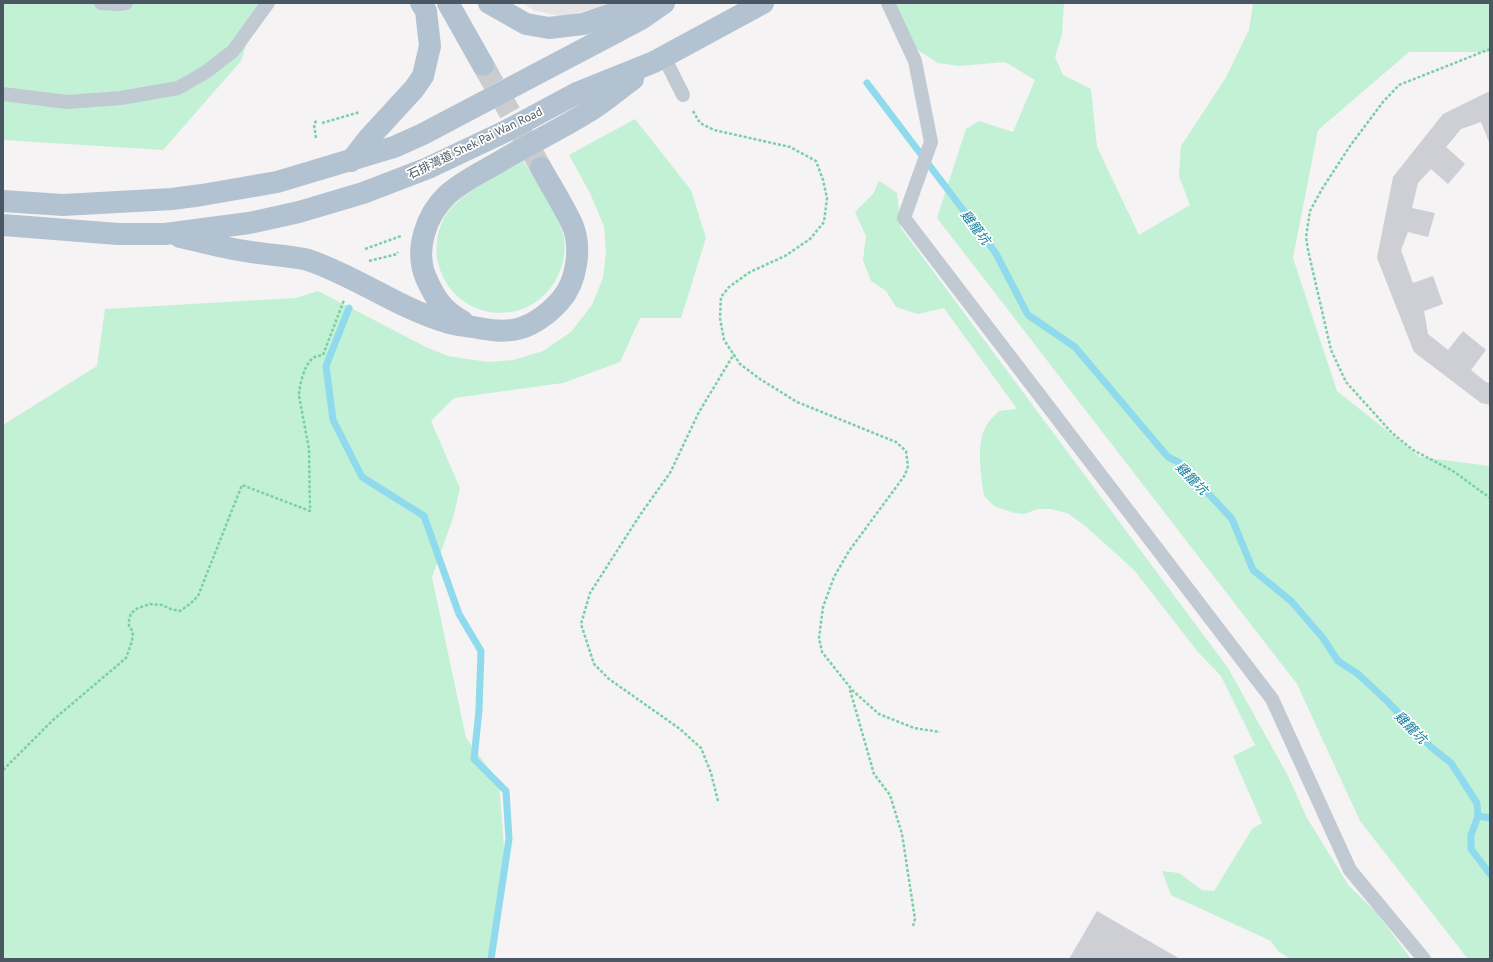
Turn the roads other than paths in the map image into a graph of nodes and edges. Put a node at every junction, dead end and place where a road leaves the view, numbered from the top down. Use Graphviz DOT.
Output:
graph roads {
  1 [pos="101,3"];
  2 [pos="126,3"];
  3 [pos="268,3"];
  4 [pos="421,3"];
  5 [pos="448,3"];
  6 [pos="489,3"];
  7 [pos="762,3"];
  8 [pos="888,3"];
  9 [pos="662,4"];
  10 [pos="659,60"];
  11 [pos="483,65"];
  12 [pos="3,94"];
  13 [pos="683,95"];
  14 [pos="351,161"];
  15 [pos="541,168"];
  16 [pos="3,201"];
  17 [pos="3,225"];
  18 [pos="165,234"];
  19 [pos="486,330"];
  20 [pos="1424,959"];
  1 -- 2 [label="lane"];
  3 -- 12 [label="lane"];
  4 -- 14 [label="main road"];
  5 -- 11 [label="main road"];
  6 -- 9 [label="main road"];
  7 -- 10 [label="main road, 石排灣道 Shek Pai Wan Road"];
  8 -- 20 [label="lane"];
  9 -- 14 [label="main road"];
  10 -- 13 [label="lane"];
  10 -- 18 [label="main road, 石排灣道 Shek Pai Wan Road"];
  10 -- 19 [label="main road"];
  14 -- 16 [label="main road"];
  15 -- 19 [label="main road"];
  17 -- 18 [label="main road, 石排灣道 Shek Pai Wan Road"];
  18 -- 19 [label="main road"];
}
